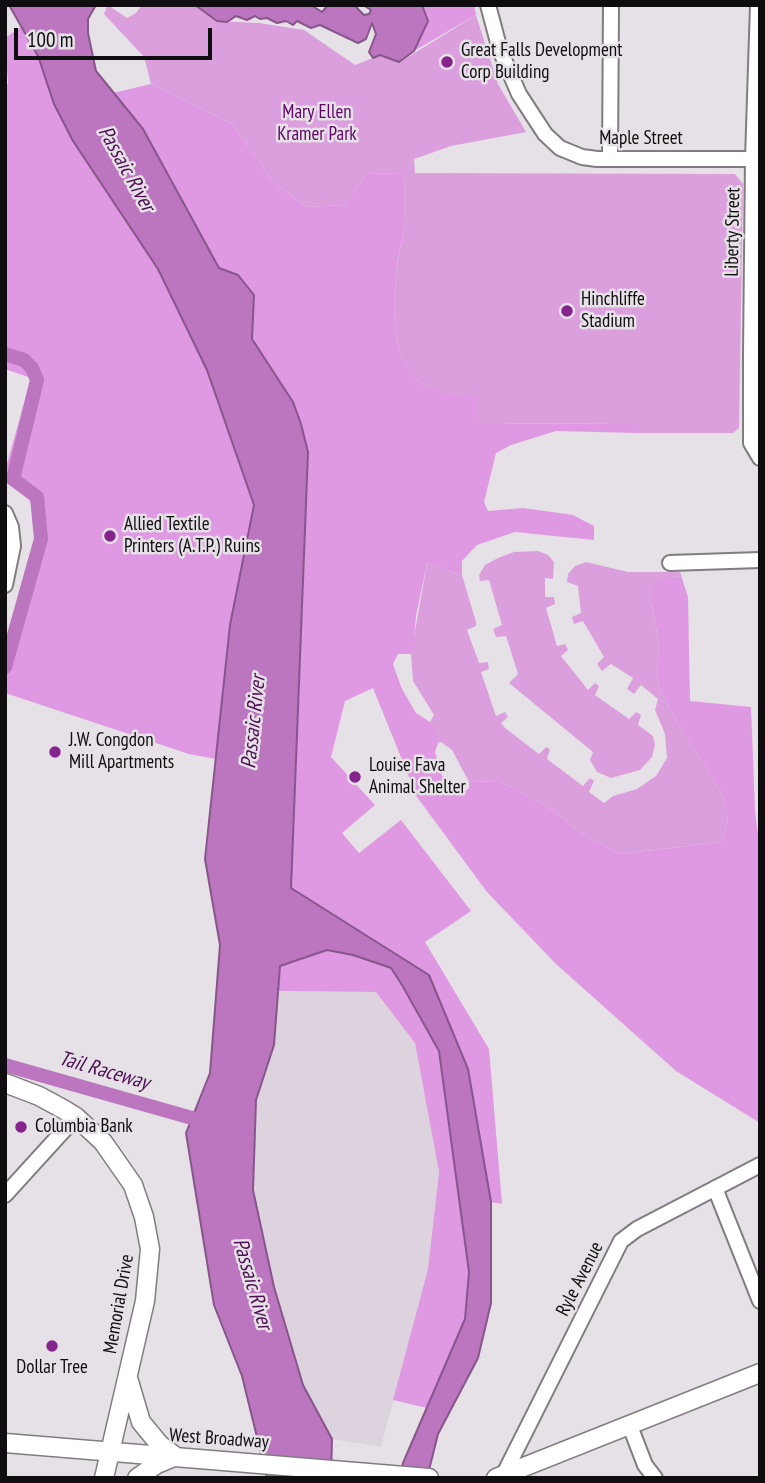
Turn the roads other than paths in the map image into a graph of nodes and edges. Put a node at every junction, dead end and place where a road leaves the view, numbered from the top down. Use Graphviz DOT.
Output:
graph roads {
  1 [pos="488,5"];
  2 [pos="611,5"];
  3 [pos="758,5"];
  4 [pos="610,159"];
  5 [pos="756,159"];
  6 [pos="760,457"];
  7 [pos="5,513"];
  8 [pos="760,560"];
  9 [pos="670,563"];
  10 [pos="5,585"];
  11 [pos="5,1083"];
  12 [pos="76,1117"];
  13 [pos="760,1165"];
  14 [pos="715,1188"];
  15 [pos="5,1195"];
  16 [pos="760,1301"];
  17 [pos="760,1373"];
  18 [pos="127,1377"];
  19 [pos="631,1426"];
  20 [pos="5,1443"];
  21 [pos="109,1451"];
  22 [pos="175,1457"];
  23 [pos="500,1477"];
  24 [pos="104,1478"];
  25 [pos="137,1478"];
  26 [pos="429,1478"];
  27 [pos="655,1478"];
  1 -- 4 [label="street, Maple Street"];
  2 -- 4 [label="street"];
  3 -- 5 [label="street, Liberty Street"];
  4 -- 5 [label="street, Maple Street"];
  5 -- 6 [label="street, Liberty Street"];
  7 -- 10 [label="street"];
  8 -- 9 [label="street"];
  11 -- 12 [label="main road, Memorial Drive"];
  12 -- 15 [label="street"];
  12 -- 18 [label="main road, Memorial Drive"];
  13 -- 14 [label="street, Ryle Avenue"];
  14 -- 16 [label="street"];
  14 -- 23 [label="street, Ryle Avenue"];
  17 -- 19 [label="main road"];
  18 -- 21 [label="main road, Memorial Drive"];
  18 -- 22 [label="main road"];
  19 -- 23 [label="main road"];
  19 -- 27 [label="street"];
  20 -- 21 [label="main road, West Broadway"];
  21 -- 22 [label="main road, West Broadway"];
  21 -- 24 [label="main road, Memorial Drive"];
  22 -- 25 [label="main road"];
  22 -- 26 [label="main road, West Broadway"];
}
